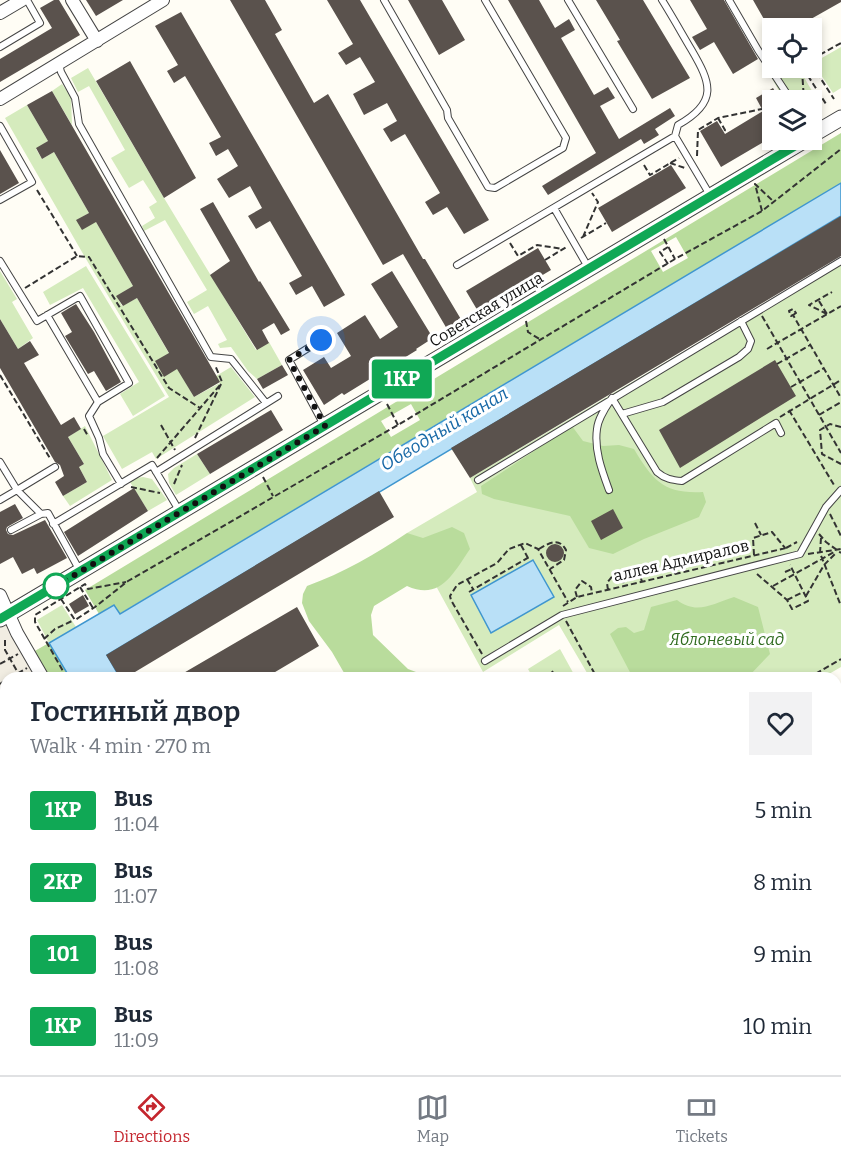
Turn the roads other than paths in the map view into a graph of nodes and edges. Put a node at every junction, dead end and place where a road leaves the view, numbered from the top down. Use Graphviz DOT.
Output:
graph roads {
  1 [pos="25,0"];
  2 [pos="72,0"];
  3 [pos="164,0"];
  4 [pos="384,0"];
  5 [pos="485,0"];
  6 [pos="568,0"];
  7 [pos="662,0"];
  8 [pos="729,0"];
  9 [pos="0,14"];
  10 [pos="97,41"];
  11 [pos="0,47"];
  12 [pos="59,64"];
  13 [pos="784,90"];
  14 [pos="0,99"];
  15 [pos="633,109"];
  16 [pos="841,118"];
  17 [pos="0,128"];
  18 [pos="822,128"];
  19 [pos="675,136"];
  20 [pos="785,150"];
  21 [pos="711,195"];
  22 [pos="0,200"];
  23 [pos="554,208"];
  24 [pos="0,261"];
  25 [pos="841,261"];
  26 [pos="457,265"];
  27 [pos="589,268"];
  28 [pos="47,315"];
  29 [pos="741,321"];
  30 [pos="321,340"];
  31 [pos="278,396"];
  32 [pos="612,398"];
  33 [pos="98,402"];
  34 [pos="266,403"];
  35 [pos="622,414"];
  36 [pos="325,426"];
  37 [pos="781,433"];
  38 [pos="0,462"];
  39 [pos="56,467"];
  40 [pos="156,472"];
  41 [pos="478,480"];
  42 [pos="120,484"];
  43 [pos="17,490"];
  44 [pos="609,490"];
  45 [pos="840,492"];
  46 [pos="0,500"];
  47 [pos="180,512"];
  48 [pos="41,514"];
  49 [pos="53,524"];
  50 [pos="11,530"];
  51 [pos="81,571"];
  52 [pos="0,595"];
  53 [pos="5,616"];
  54 [pos="484,658"];
  55 [pos="40,672"];
  1 -- 9 [label="street"];
  1 -- 11 [label="lane"];
  2 -- 10 [label="street"];
  3 -- 10 [label="street"];
  4 -- 5 [label="lane"];
  6 -- 15 [label="lane"];
  7 -- 19 [label="lane"];
  8 -- 13 [label="lane"];
  10 -- 12 [label="street"];
  12 -- 14 [label="street"];
  12 -- 34 [label="lane"];
  16 -- 18 [label="street, Советская улица"];
  17 -- 22 [label="lane"];
  19 -- 21 [label="lane"];
  19 -- 23 [label="lane"];
  20 -- 21 [label="street, Советская улица"];
  21 -- 27 [label="street, Советская улица"];
  23 -- 26 [label="lane"];
  23 -- 27 [label="lane"];
  24 -- 28 [label="lane"];
  25 -- 29 [label="lane"];
  27 -- 36 [label="street, Советская улица"];
  28 -- 33 [label="lane"];
  28 -- 33 [label="lane"];
  29 -- 32 [label="lane"];
  29 -- 35 [label="lane"];
  30 -- 36 [label="lane"];
  31 -- 34 [label="lane"];
  32 -- 35 [label="lane"];
  32 -- 41 [label="lane"];
  32 -- 44 [label="lane"];
  33 -- 42 [label="lane"];
  34 -- 40 [label="lane"];
  35 -- 37 [label="lane"];
  36 -- 47 [label="street, Советская улица"];
  38 -- 43 [label="lane"];
  39 -- 43 [label="lane"];
  40 -- 42 [label="lane"];
  40 -- 47 [label="lane"];
  42 -- 49 [label="lane"];
  43 -- 46 [label="lane"];
  43 -- 48 [label="lane"];
  45 -- 54 [label="lane"];
  47 -- 51 [label="street, Советская улица"];
  48 -- 49 [label="lane"];
  48 -- 50 [label="lane"];
  49 -- 51 [label="lane"];
  51 -- 53 [label="street, Советская улица"];
  52 -- 53 [label="street"];
  53 -- 55 [label="street"];
}
